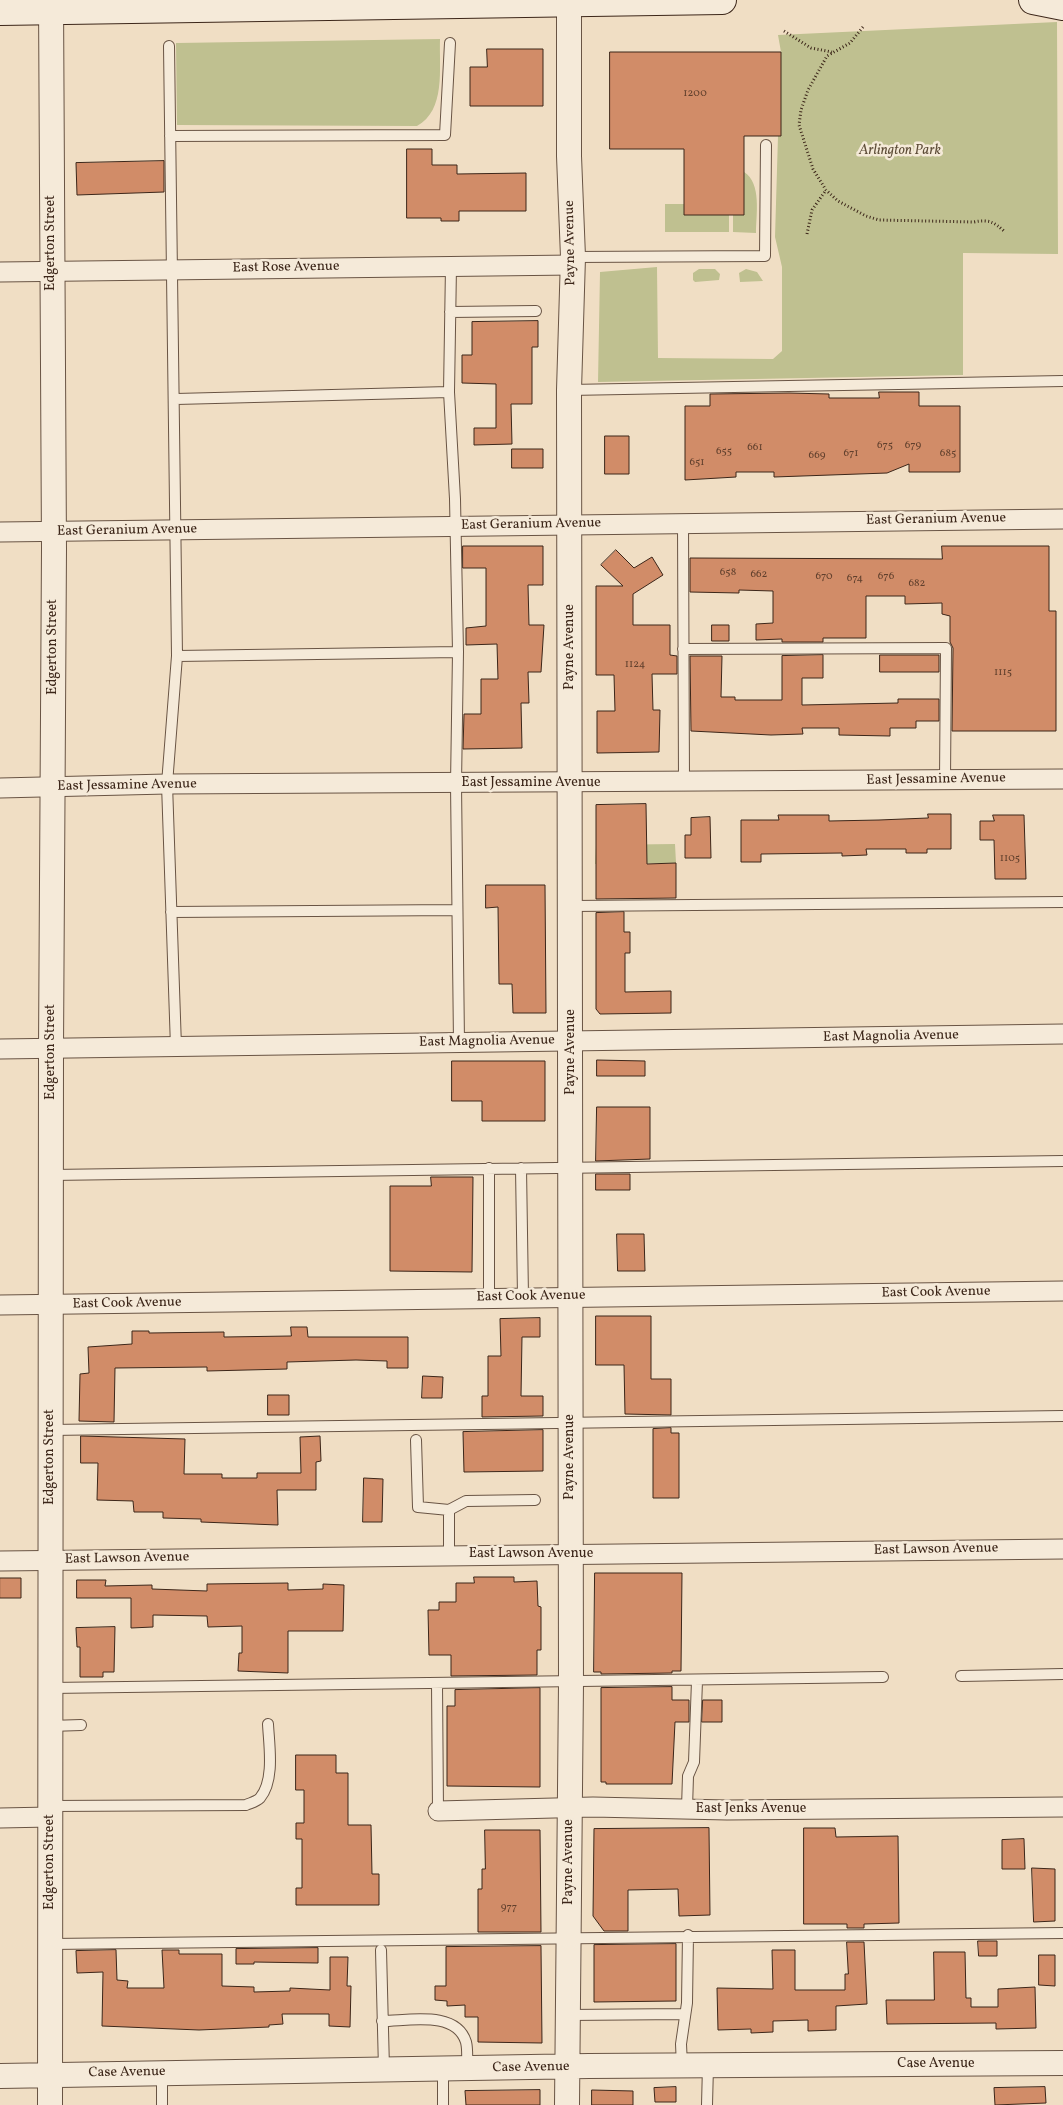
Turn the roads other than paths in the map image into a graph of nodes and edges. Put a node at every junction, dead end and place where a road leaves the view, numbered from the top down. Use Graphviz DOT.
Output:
graph roads {
  1 [pos="722,0"];
  2 [pos="1033,0"];
  3 [pos="569,1"];
  4 [pos="456,2"];
  5 [pos="51,5"];
  6 [pos="1063,6"];
  7 [pos="0,11"];
  8 [pos="450,43"];
  9 [pos="170,46"];
  10 [pos="170,136"];
  11 [pos="766,145"];
  12 [pos="573,261"];
  13 [pos="451,266"];
  14 [pos="171,269"];
  15 [pos="51,271"];
  16 [pos="0,272"];
  17 [pos="450,312"];
  18 [pos="536,312"];
  19 [pos="1063,381"];
  20 [pos="569,390"];
  21 [pos="448,392"];
  22 [pos="176,399"];
  23 [pos="1063,519"];
  24 [pos="683,523"];
  25 [pos="569,524"];
  26 [pos="455,526"];
  27 [pos="175,530"];
  28 [pos="0,532"];
  29 [pos="54,532"];
  30 [pos="683,649"];
  31 [pos="458,652"];
  32 [pos="177,656"];
  33 [pos="1063,779"];
  34 [pos="945,780"];
  35 [pos="684,782"];
  36 [pos="570,783"];
  37 [pos="167,784"];
  38 [pos="456,784"];
  39 [pos="0,788"];
  40 [pos="52,788"];
  41 [pos="1063,902"];
  42 [pos="571,906"];
  43 [pos="458,910"];
  44 [pos="171,912"];
  45 [pos="1063,1034"];
  46 [pos="571,1041"];
  47 [pos="459,1042"];
  48 [pos="176,1046"];
  49 [pos="51,1048"];
  50 [pos="0,1049"];
  51 [pos="1063,1161"];
  52 [pos="571,1166"];
  53 [pos="489,1168"];
  54 [pos="521,1168"];
  55 [pos="51,1175"];
  56 [pos="1063,1292"];
  57 [pos="571,1296"];
  58 [pos="523,1297"];
  59 [pos="489,1298"];
  60 [pos="0,1305"];
  61 [pos="50,1306"];
  62 [pos="1063,1416"];
  63 [pos="570,1424"];
  64 [pos="50,1430"];
  65 [pos="416,1440"];
  66 [pos="534,1500"];
  67 [pos="449,1510"];
  68 [pos="1063,1549"];
  69 [pos="449,1554"];
  70 [pos="571,1555"];
  71 [pos="50,1560"];
  72 [pos="0,1561"];
  73 [pos="1063,1674"];
  74 [pos="961,1676"];
  75 [pos="883,1677"];
  76 [pos="696,1681"];
  77 [pos="571,1682"];
  78 [pos="437,1684"];
  79 [pos="50,1688"];
  80 [pos="268,1724"];
  81 [pos="81,1725"];
  82 [pos="50,1726"];
  83 [pos="570,1807"];
  84 [pos="1063,1807"];
  85 [pos="687,1808"];
  86 [pos="438,1811"];
  87 [pos="50,1812"];
  88 [pos="0,1818"];
  89 [pos="1063,1933"];
  90 [pos="569,1936"];
  91 [pos="688,1936"];
  92 [pos="50,1944"];
  93 [pos="381,1950"];
  94 [pos="685,2014"];
  95 [pos="568,2015"];
  96 [pos="382,2021"];
  97 [pos="1063,2063"];
  98 [pos="682,2066"];
  99 [pos="708,2066"];
  100 [pos="567,2067"];
  101 [pos="468,2069"];
  102 [pos="384,2070"];
  103 [pos="443,2070"];
  104 [pos="162,2072"];
  105 [pos="50,2074"];
  106 [pos="0,2076"];
  107 [pos="50,2105"];
  108 [pos="162,2105"];
  109 [pos="443,2105"];
  110 [pos="567,2105"];
  111 [pos="707,2105"];
  1 -- 3 [label="main road"];
  2 -- 6 [label="main road"];
  3 -- 4 [label="main road"];
  3 -- 12 [label="street, Payne Avenue"];
  4 -- 5 [label="main road"];
  5 -- 7 [label="main road"];
  5 -- 15 [label="street, Edgerton Street"];
  8 -- 10 [label="lane"];
  9 -- 10 [label="lane"];
  10 -- 14 [label="lane"];
  11 -- 12 [label="lane"];
  12 -- 13 [label="street, East Rose Avenue"];
  12 -- 20 [label="street, Payne Avenue"];
  13 -- 14 [label="street, East Rose Avenue"];
  13 -- 17 [label="lane"];
  14 -- 15 [label="street, East Rose Avenue"];
  14 -- 22 [label="lane"];
  15 -- 16 [label="street, East Rose Avenue"];
  15 -- 29 [label="street, Edgerton Street"];
  17 -- 18 [label="lane"];
  17 -- 21 [label="lane"];
  19 -- 20 [label="lane"];
  20 -- 25 [label="street, Payne Avenue"];
  21 -- 22 [label="lane"];
  21 -- 26 [label="lane"];
  22 -- 27 [label="lane"];
  23 -- 24 [label="street, East Geranium Avenue"];
  24 -- 25 [label="street, East Geranium Avenue"];
  24 -- 30 [label="lane"];
  25 -- 26 [label="street, East Geranium Avenue"];
  25 -- 36 [label="street, Payne Avenue"];
  26 -- 27 [label="street, East Geranium Avenue"];
  26 -- 31 [label="lane"];
  27 -- 29 [label="street, East Geranium Avenue"];
  27 -- 32 [label="lane"];
  28 -- 29 [label="street, East Geranium Avenue"];
  29 -- 40 [label="street, Edgerton Street"];
  30 -- 34 [label="lane"];
  30 -- 35 [label="lane"];
  31 -- 32 [label="lane"];
  31 -- 38 [label="lane"];
  32 -- 37 [label="lane"];
  33 -- 34 [label="street, East Jessamine Avenue"];
  34 -- 35 [label="street, East Jessamine Avenue"];
  35 -- 36 [label="street, East Jessamine Avenue"];
  36 -- 38 [label="street, East Jessamine Avenue"];
  36 -- 42 [label="street, Payne Avenue"];
  37 -- 38 [label="street, East Jessamine Avenue"];
  37 -- 40 [label="street, East Jessamine Avenue"];
  37 -- 44 [label="lane"];
  38 -- 43 [label="lane"];
  39 -- 40 [label="street, East Jessamine Avenue"];
  40 -- 49 [label="street, Edgerton Street"];
  41 -- 42 [label="lane"];
  42 -- 46 [label="street, Payne Avenue"];
  43 -- 44 [label="lane"];
  43 -- 47 [label="lane"];
  44 -- 48 [label="lane"];
  45 -- 46 [label="street, East Magnolia Avenue"];
  46 -- 47 [label="street, East Magnolia Avenue"];
  46 -- 52 [label="street, Payne Avenue"];
  47 -- 48 [label="street, East Magnolia Avenue"];
  48 -- 49 [label="street, East Magnolia Avenue"];
  49 -- 50 [label="street, East Magnolia Avenue"];
  49 -- 55 [label="street, Edgerton Street"];
  51 -- 52 [label="lane"];
  52 -- 54 [label="lane"];
  52 -- 57 [label="street, Payne Avenue"];
  53 -- 54 [label="lane"];
  53 -- 55 [label="lane"];
  53 -- 59 [label="lane"];
  54 -- 58 [label="lane"];
  55 -- 61 [label="street, Edgerton Street"];
  56 -- 57 [label="street, East Cook Avenue"];
  57 -- 58 [label="street, East Cook Avenue"];
  57 -- 63 [label="street, Payne Avenue"];
  58 -- 59 [label="street, East Cook Avenue"];
  59 -- 61 [label="street, East Cook Avenue"];
  60 -- 61 [label="street, East Cook Avenue"];
  61 -- 64 [label="street, Edgerton Street"];
  62 -- 63 [label="lane"];
  63 -- 64 [label="lane"];
  63 -- 70 [label="street, Payne Avenue"];
  64 -- 71 [label="street, Edgerton Street"];
  65 -- 67 [label="lane"];
  66 -- 67 [label="lane"];
  67 -- 69 [label="lane"];
  68 -- 70 [label="street, East Lawson Avenue"];
  69 -- 70 [label="street, East Lawson Avenue"];
  69 -- 71 [label="street, East Lawson Avenue"];
  70 -- 77 [label="street, Payne Avenue"];
  71 -- 72 [label="street, East Lawson Avenue"];
  71 -- 79 [label="street, Edgerton Street"];
  73 -- 74 [label="lane"];
  75 -- 76 [label="lane"];
  76 -- 77 [label="lane"];
  76 -- 85 [label="lane"];
  77 -- 78 [label="lane"];
  77 -- 83 [label="street, Payne Avenue"];
  78 -- 79 [label="lane"];
  78 -- 86 [label="lane"];
  79 -- 82 [label="street, Edgerton Street"];
  80 -- 87 [label="lane"];
  81 -- 82 [label="lane"];
  82 -- 87 [label="street, Edgerton Street"];
  83 -- 85 [label="street, East Jenks Avenue"];
  83 -- 86 [label="street, East Jenks Avenue"];
  83 -- 90 [label="street, Payne Avenue"];
  84 -- 85 [label="street, East Jenks Avenue"];
  87 -- 88 [label="street"];
  87 -- 92 [label="street, Edgerton Street"];
  89 -- 91 [label="lane"];
  90 -- 91 [label="lane"];
  90 -- 92 [label="lane"];
  90 -- 95 [label="street, Payne Avenue"];
  91 -- 94 [label="lane"];
  92 -- 105 [label="street, Edgerton Street"];
  93 -- 96 [label="lane"];
  94 -- 95 [label="lane"];
  94 -- 98 [label="lane"];
  95 -- 100 [label="street, Payne Avenue"];
  96 -- 101 [label="lane"];
  96 -- 102 [label="lane"];
  97 -- 99 [label="street, Case Avenue"];
  98 -- 99 [label="street, Case Avenue"];
  98 -- 100 [label="street, Case Avenue"];
  99 -- 111 [label="lane"];
  100 -- 101 [label="street, Case Avenue"];
  100 -- 110 [label="street, Payne Avenue"];
  101 -- 103 [label="street, Case Avenue"];
  102 -- 103 [label="street, Case Avenue"];
  102 -- 104 [label="street, Case Avenue"];
  103 -- 109 [label="lane"];
  104 -- 105 [label="street, Case Avenue"];
  104 -- 108 [label="lane"];
  105 -- 106 [label="street, Case Avenue"];
  105 -- 107 [label="street, Edgerton Street"];
}
